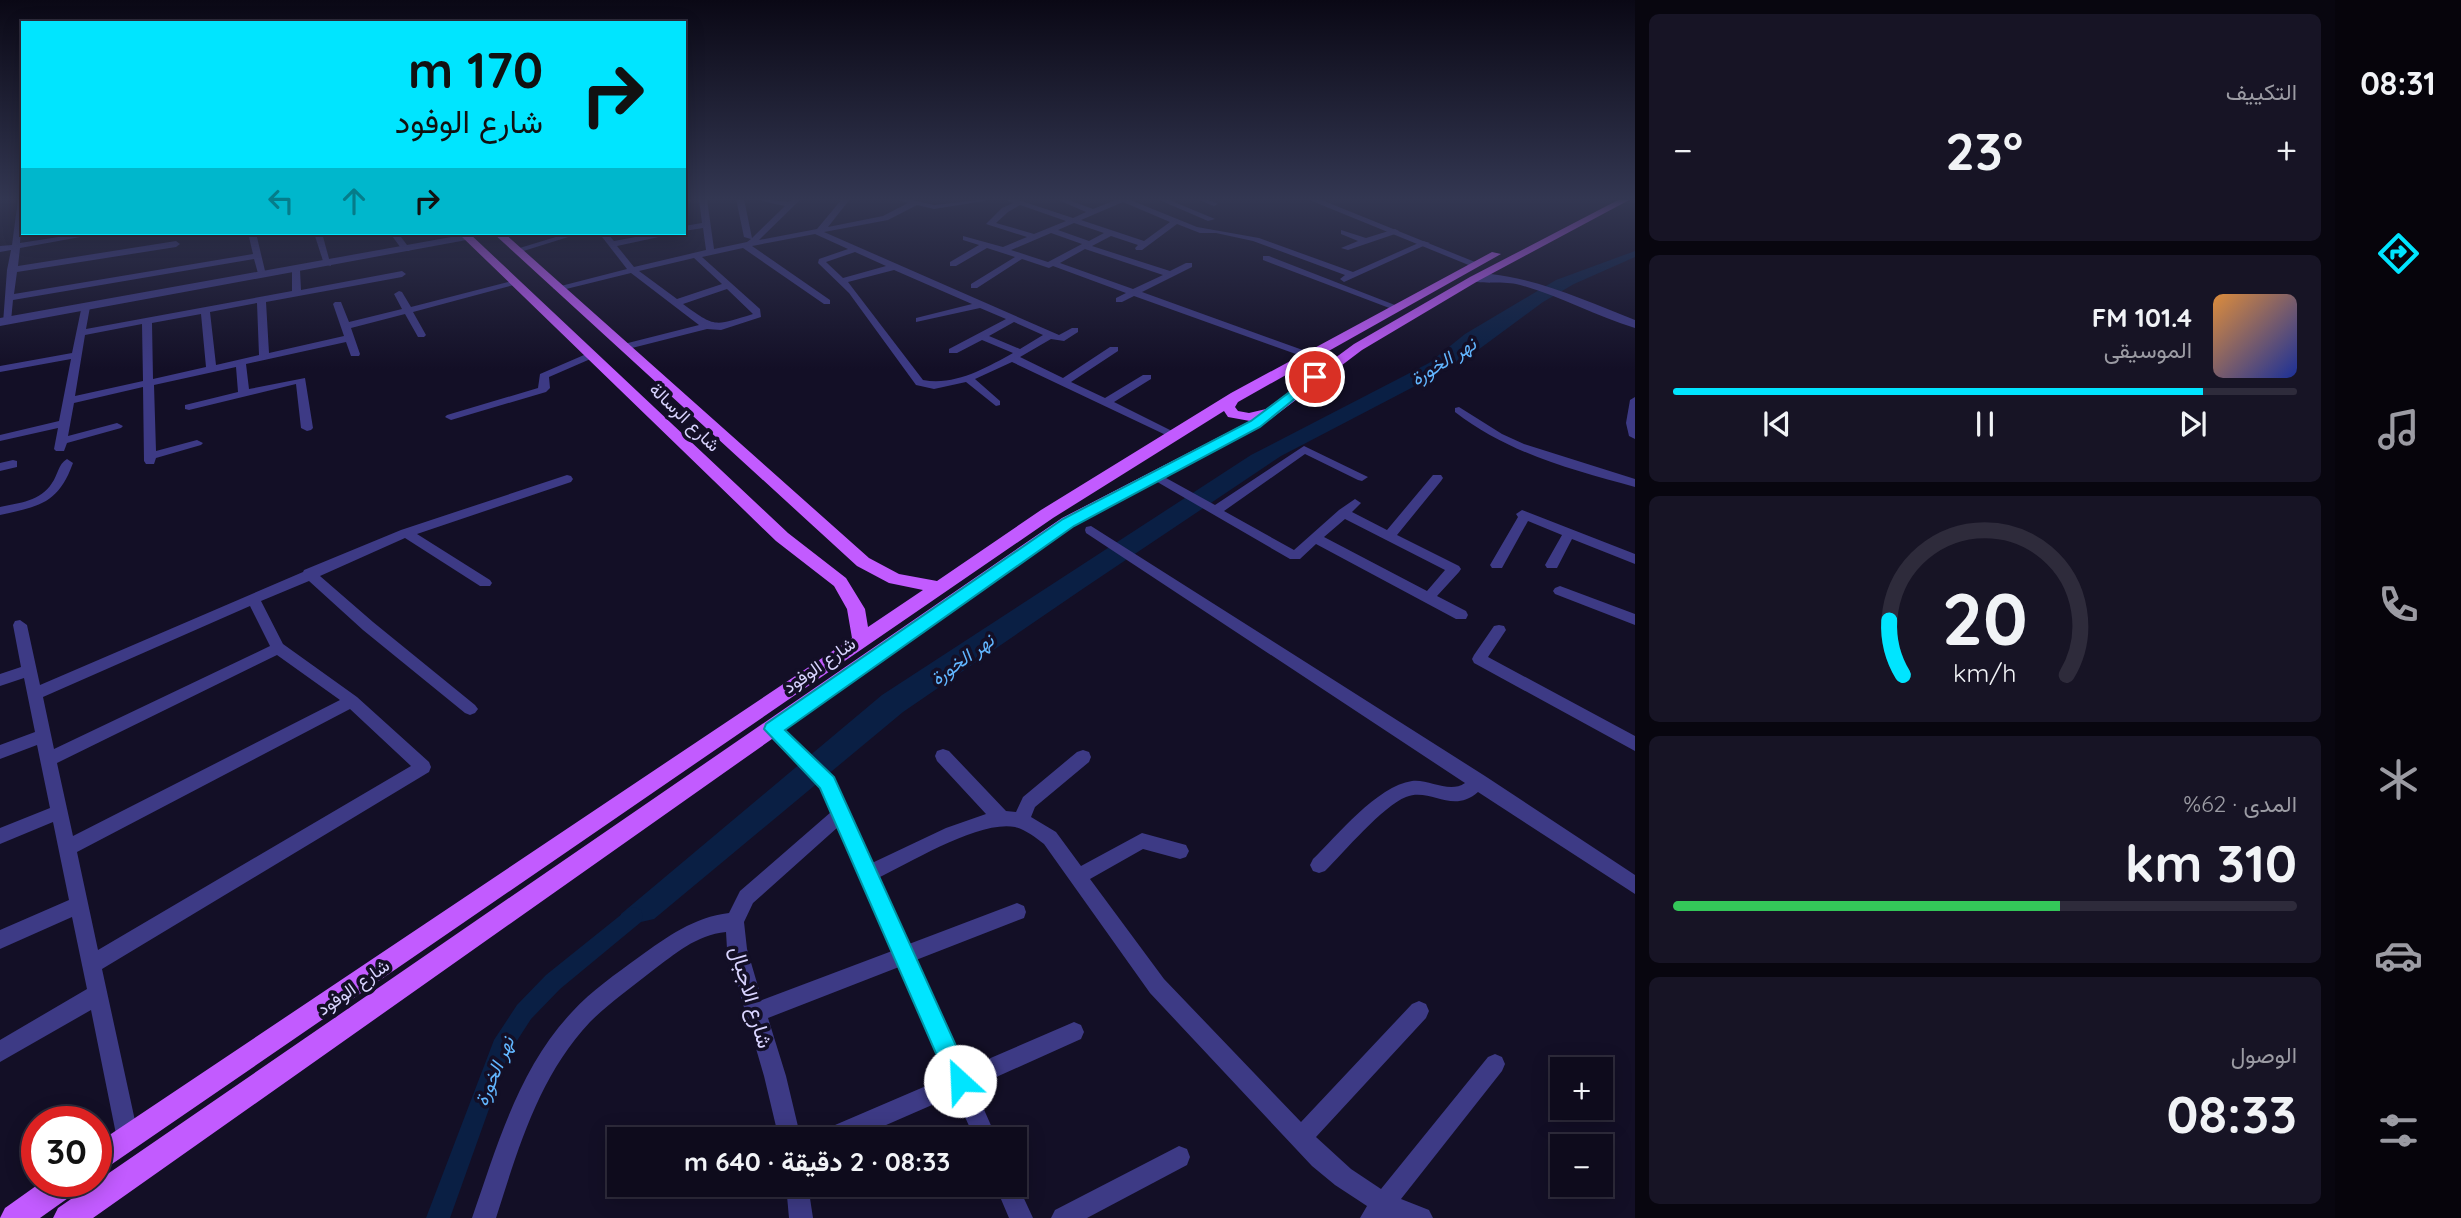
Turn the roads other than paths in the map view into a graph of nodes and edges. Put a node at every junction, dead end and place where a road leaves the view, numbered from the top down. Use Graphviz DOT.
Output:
graph roads {
  1 [pos="13,256"];
  2 [pos="101,256"];
  3 [pos="177,256"];
  4 [pos="257,256"];
  5 [pos="325,256"];
  6 [pos="373,256"];
  7 [pos="488,256"];
  8 [pos="522,256"];
  9 [pos="523,256"];
  10 [pos="621,256"];
  11 [pos="691,256"];
  12 [pos="696,256"];
  13 [pos="765,256"];
  14 [pos="837,256"];
  15 [pos="873,256"];
  16 [pos="967,256"];
  17 [pos="1016,256"];
  18 [pos="1070,256"];
  19 [pos="1118,256"];
  20 [pos="1127,256"];
  21 [pos="1304,256"];
  22 [pos="1397,256"];
  23 [pos="1462,256"];
  24 [pos="1478,256"];
  25 [pos="1492,256"];
  26 [pos="1516,256"];
  27 [pos="1020,257"];
  28 [pos="1124,258"];
  29 [pos="1266,258"];
  30 [pos="1488,258"];
  31 [pos="1512,258"];
  32 [pos="328,264"];
  33 [pos="953,264"];
  34 [pos="1055,264"];
  35 [pos="1475,264"];
  36 [pos="498,265"];
  37 [pos="1189,265"];
  38 [pos="1328,265"];
  39 [pos="897,267"];
  40 [pos="179,269"];
  41 [pos="11,270"];
  42 [pos="296,270"];
  43 [pos="632,270"];
  44 [pos="402,274"];
  45 [pos="1170,274"];
  46 [pos="1311,274"];
  47 [pos="262,275"];
  48 [pos="1353,275"];
  49 [pos="1474,279"];
  50 [pos="841,281"];
  51 [pos="1335,282"];
  52 [pos="516,283"];
  53 [pos="553,283"];
  54 [pos="1532,283"];
  55 [pos="729,285"];
  56 [pos="974,286"];
  57 [pos="1131,293"];
  58 [pos="5,294"];
  59 [pos="297,294"];
  60 [pos="399,294"];
  61 [pos="1568,296"];
  62 [pos="261,300"];
  63 [pos="1119,300"];
  64 [pos="827,302"];
  65 [pos="338,303"];
  66 [pos="676,303"];
  67 [pos="983,304"];
  68 [pos="85,307"];
  69 [pos="1395,307"];
  70 [pos="205,311"];
  71 [pos="408,312"];
  72 [pos="1015,318"];
  73 [pos="1635,318"];
  74 [pos="919,320"];
  75 [pos="3,322"];
  76 [pos="146,322"];
  77 [pos="1635,324"];
  78 [pos="346,326"];
  79 [pos="707,326"];
  80 [pos="1074,330"];
  81 [pos="80,333"];
  82 [pos="421,335"];
  83 [pos="1051,335"];
  84 [pos="982,336"];
  85 [pos="349,338"];
  86 [pos="624,347"];
  87 [pos="1114,349"];
  88 [pos="953,351"];
  89 [pos="355,354"];
  90 [pos="76,355"];
  91 [pos="592,355"];
  92 [pos="1307,355"];
  93 [pos="1017,356"];
  94 [pos="264,358"];
  95 [pos="241,363"];
  96 [pos="0,369"];
  97 [pos="211,369"];
  98 [pos="967,377"];
  99 [pos="1147,377"];
  100 [pos="1063,382"];
  101 [pos="150,383"];
  102 [pos="244,394"];
  103 [pos="1236,396"];
  104 [pos="1635,400"];
  105 [pos="68,401"];
  106 [pos="1106,402"];
  107 [pos="996,403"];
  108 [pos="189,407"];
  109 [pos="1274,410"];
  110 [pos="1460,410"];
  111 [pos="452,417"];
  112 [pos="65,423"];
  113 [pos="117,426"];
  114 [pos="307,428"];
  115 [pos="1178,430"];
  116 [pos="1635,436"];
  117 [pos="0,438"];
  118 [pos="197,443"];
  119 [pos="1202,451"];
  120 [pos="67,463"];
  121 [pos="13,464"];
  122 [pos="0,467"];
  123 [pos="1153,476"];
  124 [pos="1362,477"];
  125 [pos="1437,478"];
  126 [pos="567,479"];
  127 [pos="1635,483"];
  128 [pos="1355,503"];
  129 [pos="0,511"];
  130 [pos="1215,511"];
  131 [pos="1343,513"];
  132 [pos="1091,530"];
  133 [pos="406,533"];
  134 [pos="829,533"];
  135 [pos="1569,533"];
  136 [pos="1389,536"];
  137 [pos="1315,538"];
  138 [pos="799,548"];
  139 [pos="1635,559"];
  140 [pos="1497,565"];
  141 [pos="1552,565"];
  142 [pos="309,573"];
  143 [pos="485,583"];
  144 [pos="938,587"];
  145 [pos="1560,591"];
  146 [pos="1428,598"];
  147 [pos="254,601"];
  148 [pos="1461,615"];
  149 [pos="1635,620"];
  150 [pos="20,625"];
  151 [pos="1499,630"];
  152 [pos="861,638"];
  153 [pos="278,648"];
  154 [pos="29,670"];
  155 [pos="0,680"];
  156 [pos="34,694"];
  157 [pos="352,701"];
  158 [pos="470,709"];
  159 [pos="773,729"];
  160 [pos="43,736"];
  161 [pos="1635,744"];
  162 [pos="0,752"];
  163 [pos="943,756"];
  164 [pos="1083,757"];
  165 [pos="48,760"];
  166 [pos="1479,781"];
  167 [pos="59,812"];
  168 [pos="841,814"];
  169 [pos="1011,820"];
  170 [pos="0,836"];
  171 [pos="67,848"];
  172 [pos="1180,850"];
  173 [pos="1319,865"];
  174 [pos="867,874"];
  175 [pos="1077,877"];
  176 [pos="1635,885"];
  177 [pos="79,905"];
  178 [pos="1017,912"];
  179 [pos="735,922"];
  180 [pos="0,940"];
  181 [pos="902,956"];
  182 [pos="92,965"];
  183 [pos="98,994"];
  184 [pos="1419,1011"];
  185 [pos="757,1012"];
  186 [pos="1074,1032"];
  187 [pos="0,1052"];
  188 [pos="1495,1065"];
  189 [pos="960,1081"];
  190 [pos="787,1127"];
  191 [pos="856,1127"];
  192 [pos="981,1127"];
  193 [pos="1301,1138"];
  194 [pos="128,1139"];
  195 [pos="112,1150"];
  196 [pos="1179,1157"];
  197 [pos="45,1197"];
  198 [pos="798,1197"];
  199 [pos="1011,1197"];
  200 [pos="1377,1211"];
  201 [pos="15,1218"];
  202 [pos="68,1218"];
  203 [pos="484,1218"];
  204 [pos="801,1218"];
  205 [pos="1021,1218"];
  206 [pos="1063,1218"];
  207 [pos="1421,1218"];
  1 -- 41 [label="street"];
  2 -- 41 [label="street"];
  3 -- 40 [label="street"];
  4 -- 40 [label="street"];
  4 -- 47 [label="street"];
  5 -- 32 [label="street"];
  6 -- 32 [label="street"];
  7 -- 36 [label="main road, شارع الرسالة"];
  8 -- 36 [label="main road"];
  9 -- 53 [label="main road, شارع الرسالة"];
  10 -- 43 [label="street"];
  11 -- 43 [label="street"];
  12 -- 55 [label="street"];
  13 -- 64 [label="street"];
  14 -- 50 [label="street"];
  15 -- 39 [label="street"];
  16 -- 33 [label="street"];
  17 -- 27 [label="street"];
  18 -- 34 [label="street"];
  19 -- 28 [label="street"];
  20 -- 28 [label="street"];
  21 -- 38 [label="street"];
  22 -- 48 [label="street"];
  23 -- 35 [label="street"];
  24 -- 30 [label="street"];
  25 -- 30 [label="main road, شارع الوفود"];
  26 -- 31 [label="main road, شارع الوفود"];
  27 -- 34 [label="street"];
  27 -- 56 [label="street"];
  28 -- 45 [label="street"];
  29 -- 46 [label="street"];
  30 -- 35 [label="main road, شارع الوفود"];
  31 -- 49 [label="main road, شارع الوفود"];
  31 -- 54 [label="street"];
  32 -- 42 [label="street"];
  34 -- 57 [label="street"];
  35 -- 69 [label="main road, شارع الوفود"];
  36 -- 52 [label="main road, شارع الرسالة"];
  37 -- 45 [label="street"];
  38 -- 46 [label="street"];
  38 -- 48 [label="street"];
  39 -- 50 [label="street"];
  39 -- 67 [label="street"];
  40 -- 58 [label="street"];
  41 -- 58 [label="street"];
  42 -- 47 [label="street"];
  42 -- 59 [label="street"];
  43 -- 53 [label="street"];
  43 -- 66 [label="street"];
  44 -- 59 [label="street"];
  45 -- 57 [label="street"];
  46 -- 51 [label="street"];
  47 -- 68 [label="street"];
  48 -- 51 [label="street"];
  49 -- 54 [label="street"];
  49 -- 109 [label="main road, شارع الوفود"];
  50 -- 98 [label="street"];
  51 -- 69 [label="street"];
  52 -- 53 [label="main road"];
  52 -- 71 [label="street"];
  52 -- 91 [label="main road, شارع الرسالة"];
  53 -- 86 [label="main road, شارع الرسالة"];
  54 -- 61 [label="street"];
  55 -- 66 [label="street"];
  55 -- 79 [label="street"];
  57 -- 63 [label="street"];
  57 -- 92 [label="street"];
  58 -- 75 [label="street"];
  59 -- 62 [label="street"];
  60 -- 71 [label="street"];
  61 -- 73 [label="street"];
  61 -- 77 [label="street"];
  62 -- 70 [label="street"];
  62 -- 94 [label="street"];
  65 -- 78 [label="street"];
  66 -- 79 [label="street"];
  67 -- 72 [label="street"];
  67 -- 74 [label="street"];
  68 -- 75 [label="street"];
  68 -- 81 [label="street"];
  69 -- 92 [label="main road, شارع الوفود"];
  70 -- 76 [label="street"];
  70 -- 97 [label="street"];
  71 -- 78 [label="street"];
  71 -- 82 [label="street"];
  72 -- 83 [label="street"];
  72 -- 84 [label="street"];
  76 -- 81 [label="street"];
  76 -- 101 [label="street"];
  78 -- 85 [label="street"];
  79 -- 86 [label="street"];
  80 -- 83 [label="street"];
  81 -- 90 [label="street"];
  83 -- 93 [label="street"];
  84 -- 88 [label="street"];
  84 -- 93 [label="street"];
  85 -- 89 [label="street"];
  85 -- 94 [label="street"];
  86 -- 134 [label="main road, شارع الرسالة"];
  87 -- 100 [label="street"];
  90 -- 96 [label="street"];
  90 -- 105 [label="street"];
  91 -- 111 [label="street"];
  91 -- 138 [label="main road, شارع الرسالة"];
  92 -- 103 [label="main road, شارع الوفود"];
  93 -- 98 [label="street"];
  93 -- 100 [label="street"];
  94 -- 95 [label="street"];
  95 -- 97 [label="street"];
  95 -- 102 [label="street"];
  97 -- 101 [label="street"];
  98 -- 107 [label="street"];
  99 -- 106 [label="street"];
  100 -- 106 [label="street"];
  101 -- 105 [label="street"];
  101 -- 118 [label="street"];
  102 -- 108 [label="street"];
  102 -- 114 [label="street"];
  103 -- 109 [label="main road"];
  103 -- 115 [label="main road, شارع الوفود"];
  104 -- 116 [label="street"];
  105 -- 112 [label="street"];
  106 -- 115 [label="street"];
  109 -- 119 [label="main road, شارع الوفود"];
  110 -- 127 [label="street"];
  112 -- 113 [label="street"];
  112 -- 117 [label="street"];
  115 -- 119 [label="main road"];
  115 -- 144 [label="main road, شارع الوفود"];
  119 -- 123 [label="main road, شارع الوفود"];
  120 -- 129 [label="street"];
  121 -- 122 [label="street"];
  123 -- 130 [label="street"];
  123 -- 159 [label="main road, شارع الوفود"];
  124 -- 130 [label="street"];
  125 -- 136 [label="street"];
  126 -- 133 [label="street"];
  128 -- 131 [label="street"];
  130 -- 137 [label="street"];
  131 -- 136 [label="street"];
  131 -- 137 [label="street"];
  132 -- 166 [label="street"];
  133 -- 142 [label="street"];
  133 -- 143 [label="street"];
  134 -- 138 [label="main road"];
  134 -- 144 [label="main road, شارع الرسالة"];
  135 -- 139 [label="street"];
  135 -- 140 [label="street"];
  135 -- 141 [label="street"];
  136 -- 146 [label="street"];
  137 -- 146 [label="street"];
  138 -- 152 [label="main road, شارع الرسالة"];
  142 -- 147 [label="street"];
  142 -- 158 [label="street"];
  144 -- 152 [label="main road, شارع الوفود"];
  145 -- 149 [label="street"];
  146 -- 148 [label="street"];
  147 -- 153 [label="street"];
  147 -- 156 [label="street"];
  150 -- 154 [label="street"];
  151 -- 161 [label="street"];
  152 -- 194 [label="main road, شارع الوفود"];
  153 -- 157 [label="street"];
  153 -- 165 [label="street"];
  154 -- 155 [label="street"];
  154 -- 156 [label="street"];
  156 -- 160 [label="street"];
  157 -- 171 [label="street"];
  157 -- 182 [label="street"];
  159 -- 168 [label="street"];
  159 -- 202 [label="main road, شارع الوفود"];
  160 -- 162 [label="street"];
  160 -- 165 [label="street"];
  163 -- 169 [label="street"];
  164 -- 169 [label="street"];
  165 -- 167 [label="street"];
  166 -- 173 [label="street"];
  166 -- 176 [label="street"];
  167 -- 170 [label="street"];
  167 -- 171 [label="street"];
  168 -- 174 [label="street"];
  168 -- 179 [label="street, شارع الاجبال"];
  169 -- 174 [label="street"];
  169 -- 175 [label="street"];
  171 -- 177 [label="street"];
  172 -- 175 [label="street"];
  174 -- 181 [label="street"];
  175 -- 193 [label="street"];
  177 -- 180 [label="street"];
  177 -- 182 [label="street"];
  178 -- 181 [label="street"];
  179 -- 185 [label="street, شارع الاجبال"];
  179 -- 203 [label="street"];
  181 -- 185 [label="street"];
  181 -- 189 [label="street"];
  182 -- 183 [label="street"];
  183 -- 187 [label="street"];
  183 -- 194 [label="street"];
  184 -- 193 [label="street"];
  185 -- 190 [label="street, شارع الاجبال"];
  186 -- 189 [label="street"];
  188 -- 200 [label="street"];
  189 -- 191 [label="street"];
  189 -- 192 [label="street"];
  193 -- 200 [label="street"];
  194 -- 195 [label="main road, شارع الوفود"];
  196 -- 206 [label="street"];
  197 -- 201 [label="main road"];
  198 -- 204 [label="street"];
  199 -- 205 [label="street"];
  200 -- 207 [label="street"];
}
